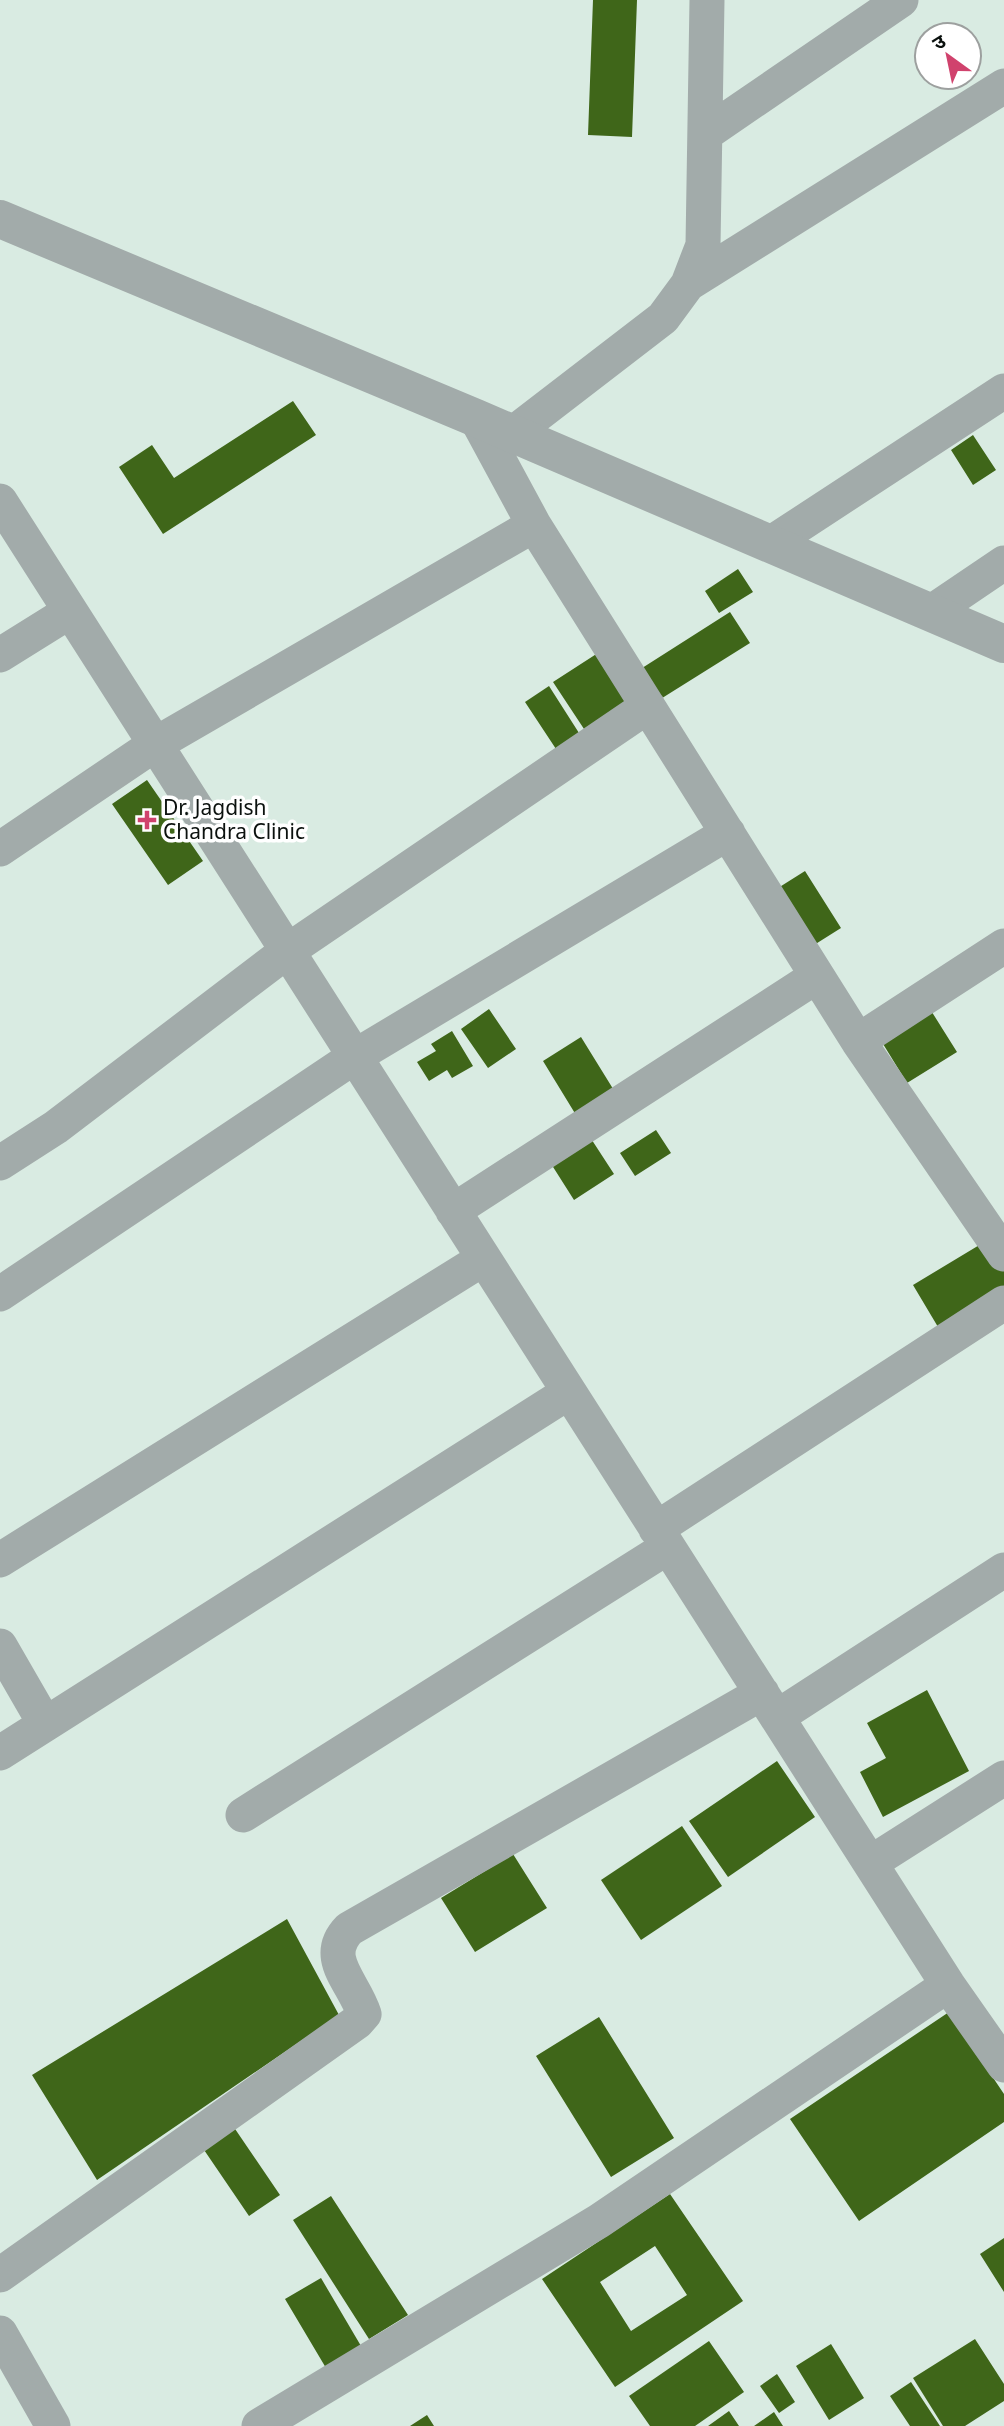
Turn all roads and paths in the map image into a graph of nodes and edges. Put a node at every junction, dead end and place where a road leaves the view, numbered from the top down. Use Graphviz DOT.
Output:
graph roads {
  1 [pos="707,0"];
  2 [pos="901,0"];
  3 [pos="1004,86"];
  4 [pos="705,134"];
  5 [pos="0,219"];
  6 [pos="688,284"];
  7 [pos="1004,391"];
  8 [pos="476,418"];
  9 [pos="511,435"];
  10 [pos="0,500"];
  11 [pos="534,525"];
  12 [pos="770,544"];
  13 [pos="1004,563"];
  14 [pos="933,611"];
  15 [pos="69,612"];
  16 [pos="1004,645"];
  17 [pos="0,655"];
  18 [pos="648,706"];
  19 [pos="154,745"];
  20 [pos="728,833"];
  21 [pos="0,849"];
  22 [pos="1004,946"];
  23 [pos="286,952"];
  24 [pos="817,976"];
  25 [pos="858,1041"];
  26 [pos="354,1057"];
  27 [pos="0,1163"];
  28 [pos="991,1208"];
  29 [pos="453,1211"];
  30 [pos="1004,1254"];
  31 [pos="483,1259"];
  32 [pos="0,1294"];
  33 [pos="1004,1303"];
  34 [pos="569,1392"];
  35 [pos="662,1538"];
  36 [pos="0,1560"];
  37 [pos="1004,1570"];
  38 [pos="0,1646"];
  39 [pos="769,1705"];
  40 [pos="45,1724"];
  41 [pos="0,1753"];
  42 [pos="1004,1779"];
  43 [pos="243,1815"];
  44 [pos="872,1862"];
  45 [pos="948,1985"];
  46 [pos="998,2043"];
  47 [pos="0,2275"];
  48 [pos="0,2333"];
  49 [pos="53,2426"];
  50 [pos="259,2426"];
  1 -- 4 [label="street"];
  2 -- 4 [label="street"];
  3 -- 6 [label="street"];
  4 -- 6 [label="street"];
  5 -- 8 [label="street"];
  6 -- 9 [label="street"];
  7 -- 12 [label="street"];
  8 -- 9 [label="street"];
  8 -- 11 [label="street"];
  9 -- 12 [label="street"];
  10 -- 15 [label="street"];
  11 -- 18 [label="street"];
  11 -- 19 [label="street"];
  12 -- 14 [label="street"];
  13 -- 14 [label="street"];
  14 -- 16 [label="street"];
  15 -- 17 [label="street"];
  15 -- 19 [label="street"];
  18 -- 20 [label="street"];
  18 -- 23 [label="street"];
  19 -- 21 [label="street"];
  19 -- 23 [label="street"];
  20 -- 24 [label="street"];
  20 -- 26 [label="street"];
  22 -- 25 [label="street"];
  23 -- 26 [label="street"];
  23 -- 27 [label="street"];
  24 -- 25 [label="street"];
  24 -- 29 [label="street"];
  25 -- 28 [label="street"];
  26 -- 29 [label="street"];
  26 -- 32 [label="street"];
  28 -- 30 [label="street"];
  29 -- 31 [label="street"];
  31 -- 34 [label="street"];
  31 -- 36 [label="street"];
  33 -- 35 [label="street"];
  34 -- 35 [label="street"];
  34 -- 40 [label="street"];
  35 -- 39 [label="street"];
  35 -- 43 [label="street"];
  37 -- 39 [label="street"];
  38 -- 40 [label="street"];
  39 -- 44 [label="street"];
  39 -- 47 [label="street"];
  40 -- 41 [label="street"];
  42 -- 44 [label="street"];
  44 -- 45 [label="street"];
  45 -- 46 [label="street"];
  45 -- 50 [label="street"];
  48 -- 49 [label="street"];
}
